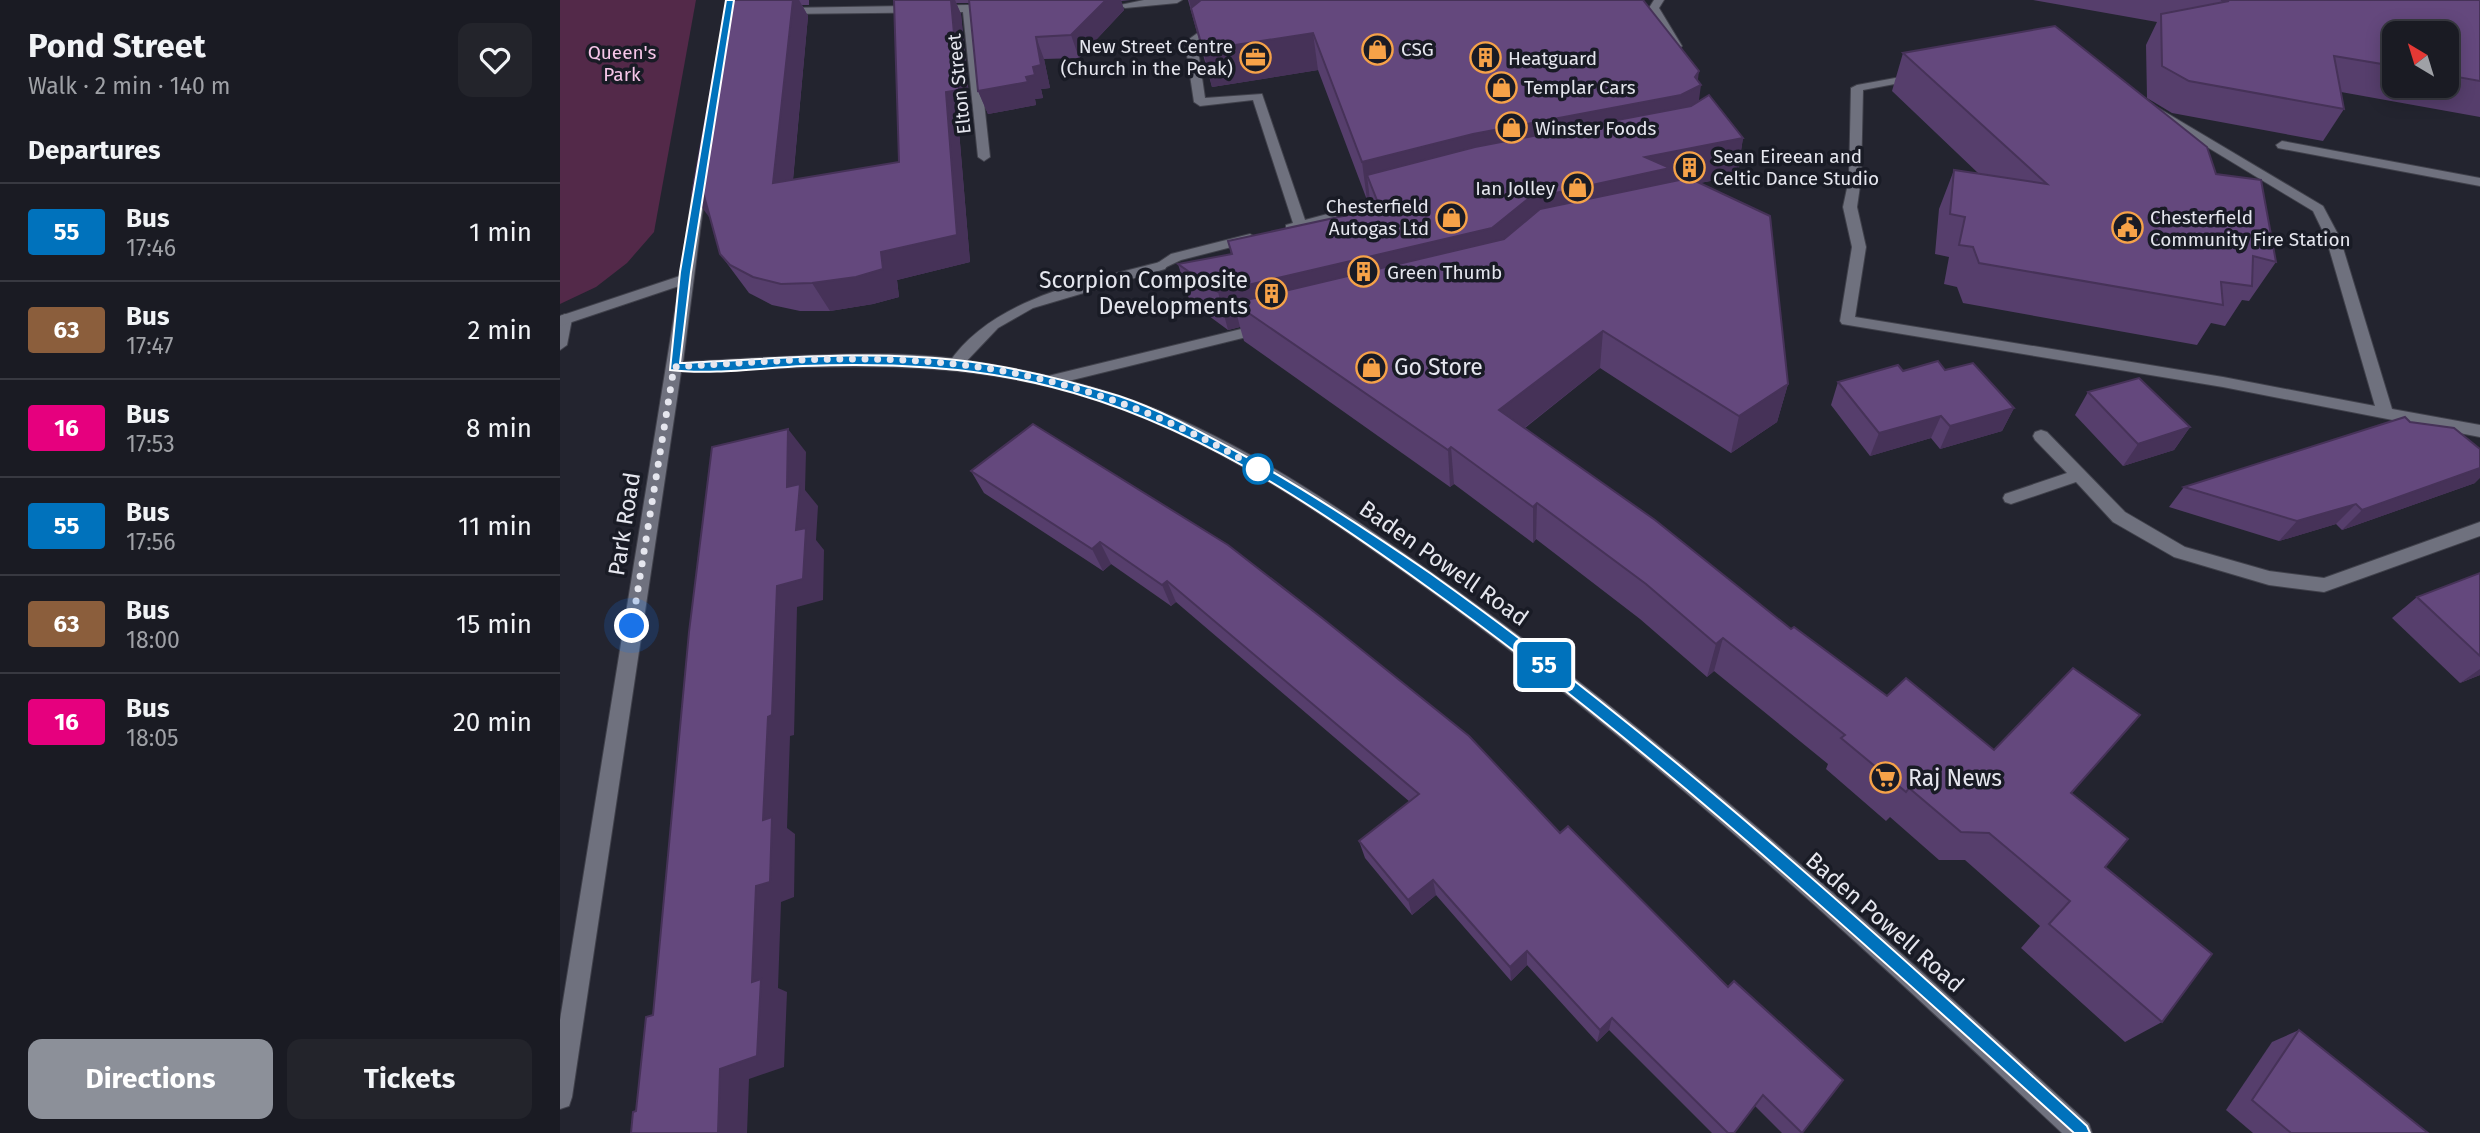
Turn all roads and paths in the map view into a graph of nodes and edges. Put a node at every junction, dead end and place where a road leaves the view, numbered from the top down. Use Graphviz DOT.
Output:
graph roads {
  1 [pos="1177,0"];
  2 [pos="1220,0"];
  3 [pos="1112,5"];
  4 [pos="1652,5"];
  5 [pos="1007,7"];
  6 [pos="968,8"];
  7 [pos="773,12"];
  8 [pos="1685,60"];
  9 [pos="1926,75"];
  10 [pos="2143,103"];
  11 [pos="2282,145"];
  12 [pos="984,157"];
  13 [pos="704,162"];
  14 [pos="2480,182"];
  15 [pos="1408,196"];
  16 [pos="1300,225"];
  17 [pos="684,279"];
  18 [pos="563,320"];
  19 [pos="1287,323"];
  20 [pos="560,345"];
  21 [pos="955,364"];
  22 [pos="674,367"];
  23 [pos="1048,381"];
  24 [pos="2385,412"];
  25 [pos="2480,431"];
  26 [pos="2041,436"];
  27 [pos="2079,475"];
  28 [pos="2011,498"];
  29 [pos="2480,529"];
  30 [pos="560,1097"];
  31 [pos="2081,1133"];
  1 -- 3 [label="street"];
  2 -- 16 [label="street"];
  4 -- 8 [label="street"];
  5 -- 6 [label="street"];
  6 -- 7 [label="street"];
  6 -- 12 [label="street, Elton Street"];
  9 -- 24 [label="street"];
  10 -- 24 [label="street"];
  11 -- 14 [label="street"];
  13 -- 17 [label="street, Park Road"];
  15 -- 16 [label="street"];
  16 -- 21 [label="street"];
  17 -- 18 [label="street"];
  17 -- 22 [label="street, Park Road"];
  18 -- 20 [label="street"];
  19 -- 23 [label="street"];
  21 -- 22 [label="street, Baden Powell Road"];
  21 -- 23 [label="street, Baden Powell Road"];
  22 -- 30 [label="street, Park Road"];
  23 -- 31 [label="street, Baden Powell Road"];
  24 -- 25 [label="street"];
  26 -- 27 [label="street"];
  27 -- 28 [label="street"];
  27 -- 29 [label="street"];
}
